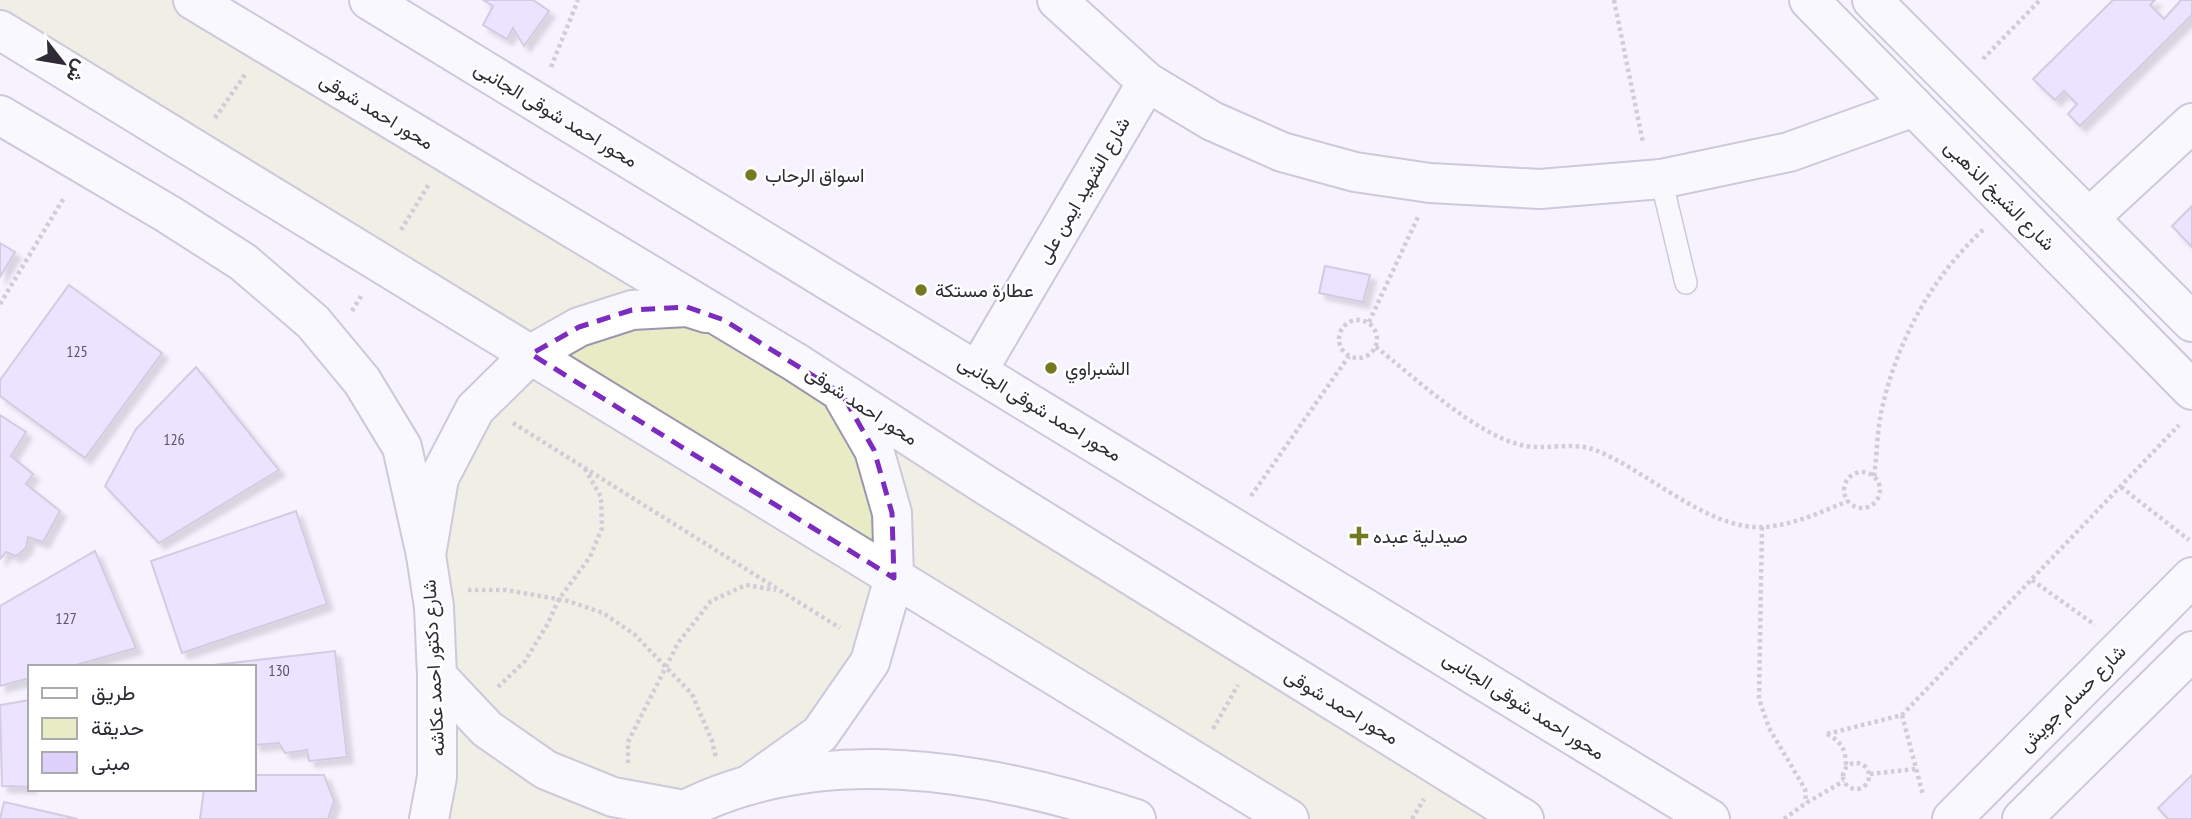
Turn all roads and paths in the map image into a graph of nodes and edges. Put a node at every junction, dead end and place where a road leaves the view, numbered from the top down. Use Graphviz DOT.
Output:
graph roads {
  1 [pos="193,0"];
  2 [pos="369,0"];
  3 [pos="578,0"];
  4 [pos="1057,0"];
  5 [pos="1614,0"];
  6 [pos="1809,0"];
  7 [pos="1872,0"];
  8 [pos="2040,0"];
  9 [pos="0,30"];
  10 [pos="266,43"];
  11 [pos="1147,82"];
  12 [pos="1958,85"];
  13 [pos="537,102"];
  14 [pos="1914,107"];
  15 [pos="0,115"];
  16 [pos="2192,122"];
  17 [pos="194,149"];
  18 [pos="447,153"];
  19 [pos="83,165"];
  20 [pos="1656,180"];
  21 [pos="1430,183"];
  22 [pos="2010,205"];
  23 [pos="2089,218"];
  24 [pos="381,263"];
  25 [pos="1686,283"];
  26 [pos="0,304"];
  27 [pos="724,320"];
  28 [pos="1368,322"];
  29 [pos="2192,322"];
  30 [pos="331,344"];
  31 [pos="1376,347"];
  32 [pos="531,354"];
  33 [pos="1349,356"];
  34 [pos="795,362"];
  35 [pos="978,370"];
  36 [pos="482,403"];
  37 [pos="2188,406"];
  38 [pos="585,468"];
  39 [pos="1874,477"];
  40 [pos="2121,487"];
  41 [pos="1848,501"];
  42 [pos="1231,525"];
  43 [pos="1762,527"];
  44 [pos="2192,543"];
  45 [pos="426,555"];
  46 [pos="2192,577"];
  47 [pos="894,578"];
  48 [pos="2032,580"];
  49 [pos="780,591"];
  50 [pos="559,599"];
  51 [pos="434,607"];
  52 [pos="2124,646"];
  53 [pos="874,649"];
  54 [pos="2192,651"];
  55 [pos="1256,654"];
  56 [pos="666,667"];
  57 [pos="437,676"];
  58 [pos="473,715"];
  59 [pos="1902,715"];
  60 [pos="1194,761"];
  61 [pos="1846,767"];
  62 [pos="1916,769"];
  63 [pos="1870,774"];
  64 [pos="1844,781"];
  65 [pos="737,790"];
  66 [pos="626,800"];
  67 [pos="1806,803"];
  68 [pos="1939,813"];
  69 [pos="676,814"];
  70 [pos="429,819"];
  71 [pos="1136,819"];
  72 [pos="1289,819"];
  73 [pos="1524,819"];
  74 [pos="1710,819"];
  75 [pos="1784,819"];
  76 [pos="2022,819"];
  1 -- 10 [label="street, محور احمد شوقى"];
  2 -- 13 [label="street, محور احمد شوقى الجانبى"];
  3 -- 13 [label="path"];
  4 -- 11 [label="street"];
  5 -- 20 [label="path"];
  6 -- 14 [label="street, شارع الشيخ الذهبى"];
  7 -- 12 [label="street"];
  8 -- 12 [label="path"];
  9 -- 17 [label="street"];
  10 -- 17 [label="path"];
  10 -- 18 [label="street, محور احمد شوقى"];
  11 -- 21 [label="street"];
  11 -- 35 [label="street, شارع الشهيد ايمن على"];
  12 -- 23 [label="street"];
  13 -- 35 [label="street, محور احمد شوقى الجانبى"];
  14 -- 20 [label="street"];
  14 -- 22 [label="street, شارع الشيخ الذهبى"];
  15 -- 19 [label="street"];
  16 -- 23 [label="street"];
  17 -- 24 [label="street"];
  18 -- 24 [label="path"];
  18 -- 27 [label="street, محور احمد شوقى"];
  19 -- 26 [label="path"];
  19 -- 30 [label="street"];
  20 -- 21 [label="street"];
  20 -- 25 [label="lane"];
  21 -- 28 [label="path"];
  22 -- 37 [label="street, شارع الشيخ الذهبى"];
  22 -- 39 [label="path"];
  23 -- 29 [label="street"];
  24 -- 30 [label="path"];
  24 -- 32 [label="street"];
  27 -- 32 [label="street"];
  27 -- 34 [label="street, محور احمد شوقى"];
  28 -- 31 [label="path"];
  28 -- 33 [label="path"];
  30 -- 45 [label="street, شارع دكتور احمد عكاشه"];
  31 -- 33 [label="path"];
  31 -- 43 [label="path"];
  32 -- 36 [label="street"];
  32 -- 47 [label="street"];
  33 -- 42 [label="path"];
  34 -- 47 [label="street"];
  34 -- 55 [label="street, محور احمد شوقى"];
  35 -- 42 [label="street, محور احمد شوقى الجانبى"];
  36 -- 38 [label="path"];
  36 -- 45 [label="street"];
  37 -- 40 [label="path"];
  38 -- 49 [label="path"];
  38 -- 50 [label="path"];
  39 -- 41 [label="path"];
  39 -- 41 [label="path"];
  40 -- 44 [label="path"];
  40 -- 48 [label="path"];
  41 -- 43 [label="path"];
  42 -- 74 [label="street, محور احمد شوقى الجانبى"];
  43 -- 67 [label="path"];
  45 -- 51 [label="street, شارع دكتور احمد عكاشه"];
  46 -- 52 [label="street, شارع حسام جويش"];
  47 -- 53 [label="street"];
  47 -- 60 [label="street"];
  48 -- 52 [label="path"];
  48 -- 59 [label="path"];
  49 -- 53 [label="path"];
  49 -- 56 [label="path"];
  50 -- 51 [label="path"];
  50 -- 56 [label="path"];
  50 -- 58 [label="path"];
  51 -- 57 [label="street, شارع دكتور احمد عكاشه"];
  52 -- 68 [label="street, شارع حسام جويش"];
  53 -- 65 [label="street"];
  54 -- 76 [label="street"];
  55 -- 60 [label="path"];
  55 -- 73 [label="street, محور احمد شوقى"];
  56 -- 65 [label="path"];
  56 -- 66 [label="path"];
  57 -- 58 [label="street"];
  57 -- 70 [label="street, شارع دكتور احمد عكاشه"];
  58 -- 66 [label="street"];
  59 -- 61 [label="path"];
  59 -- 62 [label="path"];
  60 -- 72 [label="street"];
  61 -- 63 [label="path"];
  61 -- 64 [label="path"];
  62 -- 63 [label="path"];
  62 -- 68 [label="path"];
  63 -- 64 [label="path"];
  64 -- 67 [label="path"];
  65 -- 69 [label="street"];
  65 -- 71 [label="street"];
  66 -- 69 [label="street"];
  67 -- 75 [label="path"];
}
